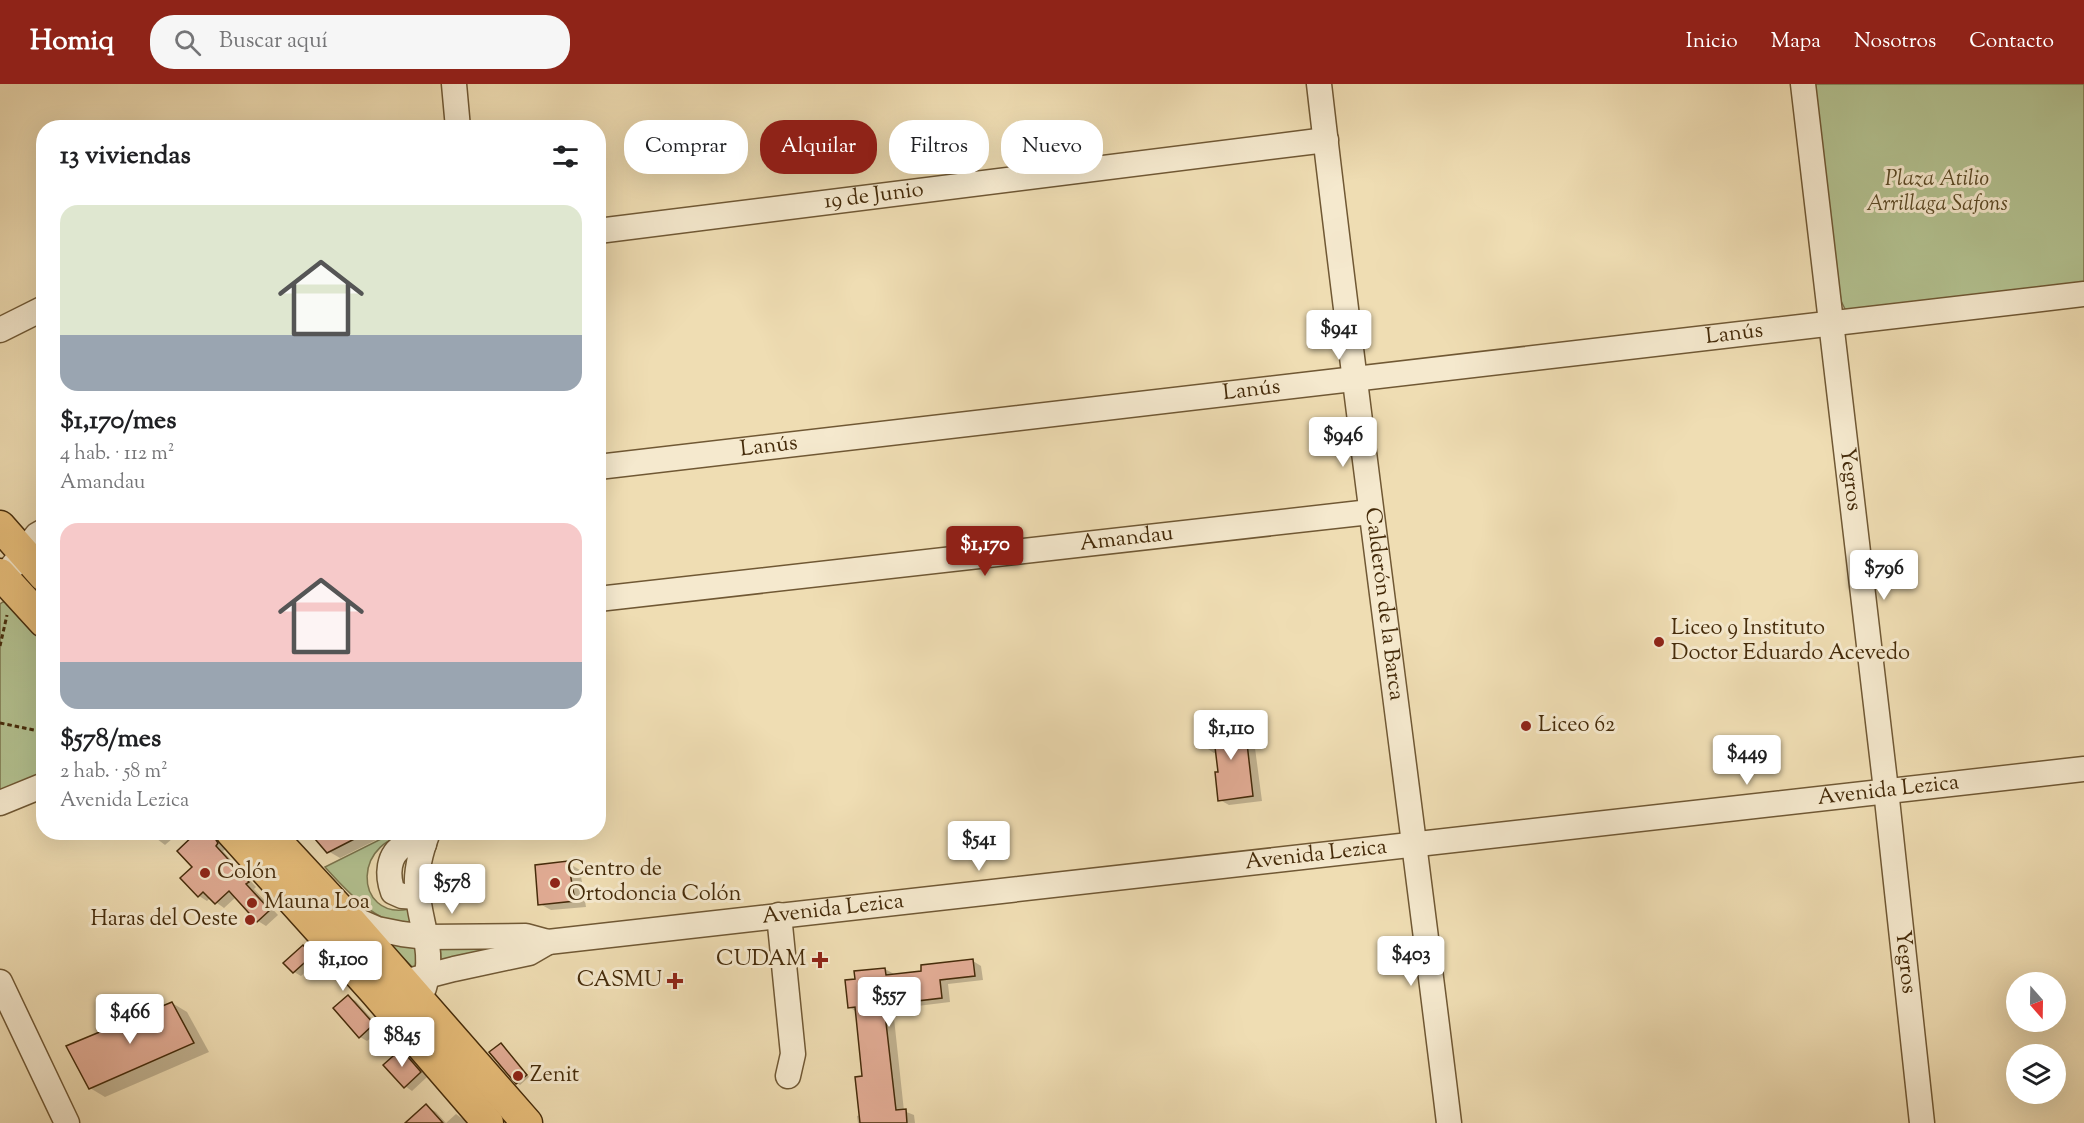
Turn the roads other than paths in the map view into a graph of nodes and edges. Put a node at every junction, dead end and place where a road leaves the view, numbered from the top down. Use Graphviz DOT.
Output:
graph roads {
  1 [pos="454,84"];
  2 [pos="1319,84"];
  3 [pos="1803,84"];
  4 [pos="457,120"];
  5 [pos="1326,140"];
  6 [pos="606,230"];
  7 [pos="2084,294"];
  8 [pos="36,312"];
  9 [pos="1831,325"];
  10 [pos="0,330"];
  11 [pos="1354,380"];
  12 [pos="606,466"];
  13 [pos="1370,512"];
  14 [pos="0,526"];
  15 [pos="36,536"];
  16 [pos="23,553"];
  17 [pos="36,567"];
  18 [pos="1,578"];
  19 [pos="36,589"];
  20 [pos="606,598"];
  21 [pos="36,614"];
  22 [pos="2084,769"];
  23 [pos="36,788"];
  24 [pos="1886,790"];
  25 [pos="0,803"];
  26 [pos="240,840"];
  27 [pos="275,840"];
  28 [pos="426,840"];
  29 [pos="1415,846"];
  30 [pos="345,915"];
  31 [pos="780,915"];
  32 [pos="426,937"];
  33 [pos="548,942"];
  34 [pos="0,982"];
  35 [pos="406,987"];
  36 [pos="788,1076"];
  37 [pos="67,1123"];
  38 [pos="488,1123"];
  39 [pos="527,1123"];
  40 [pos="1449,1123"];
  41 [pos="1922,1123"];
  1 -- 4 [label="street"];
  2 -- 5 [label="street, Calderón de la Barca"];
  3 -- 9 [label="street, Yegros"];
  5 -- 6 [label="street, 19 de Junio"];
  5 -- 11 [label="street, Calderón de la Barca"];
  7 -- 9 [label="street, Lanús"];
  8 -- 10 [label="street"];
  9 -- 11 [label="street, Lanús"];
  9 -- 24 [label="street, Yegros"];
  11 -- 12 [label="street, Lanús"];
  11 -- 13 [label="street, Calderón de la Barca"];
  13 -- 20 [label="street, Amandau"];
  13 -- 29 [label="street, Calderón de la Barca"];
  14 -- 16 [label="main road"];
  15 -- 16 [label="street"];
  16 -- 17 [label="main road"];
  16 -- 18 [label="street"];
  18 -- 19 [label="main road"];
  18 -- 21 [label="main road"];
  22 -- 24 [label="street, Avenida Lezica"];
  23 -- 25 [label="street"];
  24 -- 29 [label="street, Avenida Lezica"];
  24 -- 41 [label="street, Yegros"];
  26 -- 35 [label="main road"];
  27 -- 30 [label="main road"];
  28 -- 32 [label="street"];
  29 -- 31 [label="street, Avenida Lezica"];
  29 -- 40 [label="street, Calderón de la Barca"];
  30 -- 32 [label="street, Avenida Lezica"];
  30 -- 35 [label="main road"];
  31 -- 33 [label="street, Avenida Lezica"];
  31 -- 36 [label="street"];
  32 -- 33 [label="street, Avenida Lezica"];
  32 -- 35 [label="street"];
  33 -- 35 [label="street, Avenida Lezica"];
  34 -- 37 [label="street"];
  35 -- 38 [label="main road"];
  35 -- 39 [label="main road"];
}
